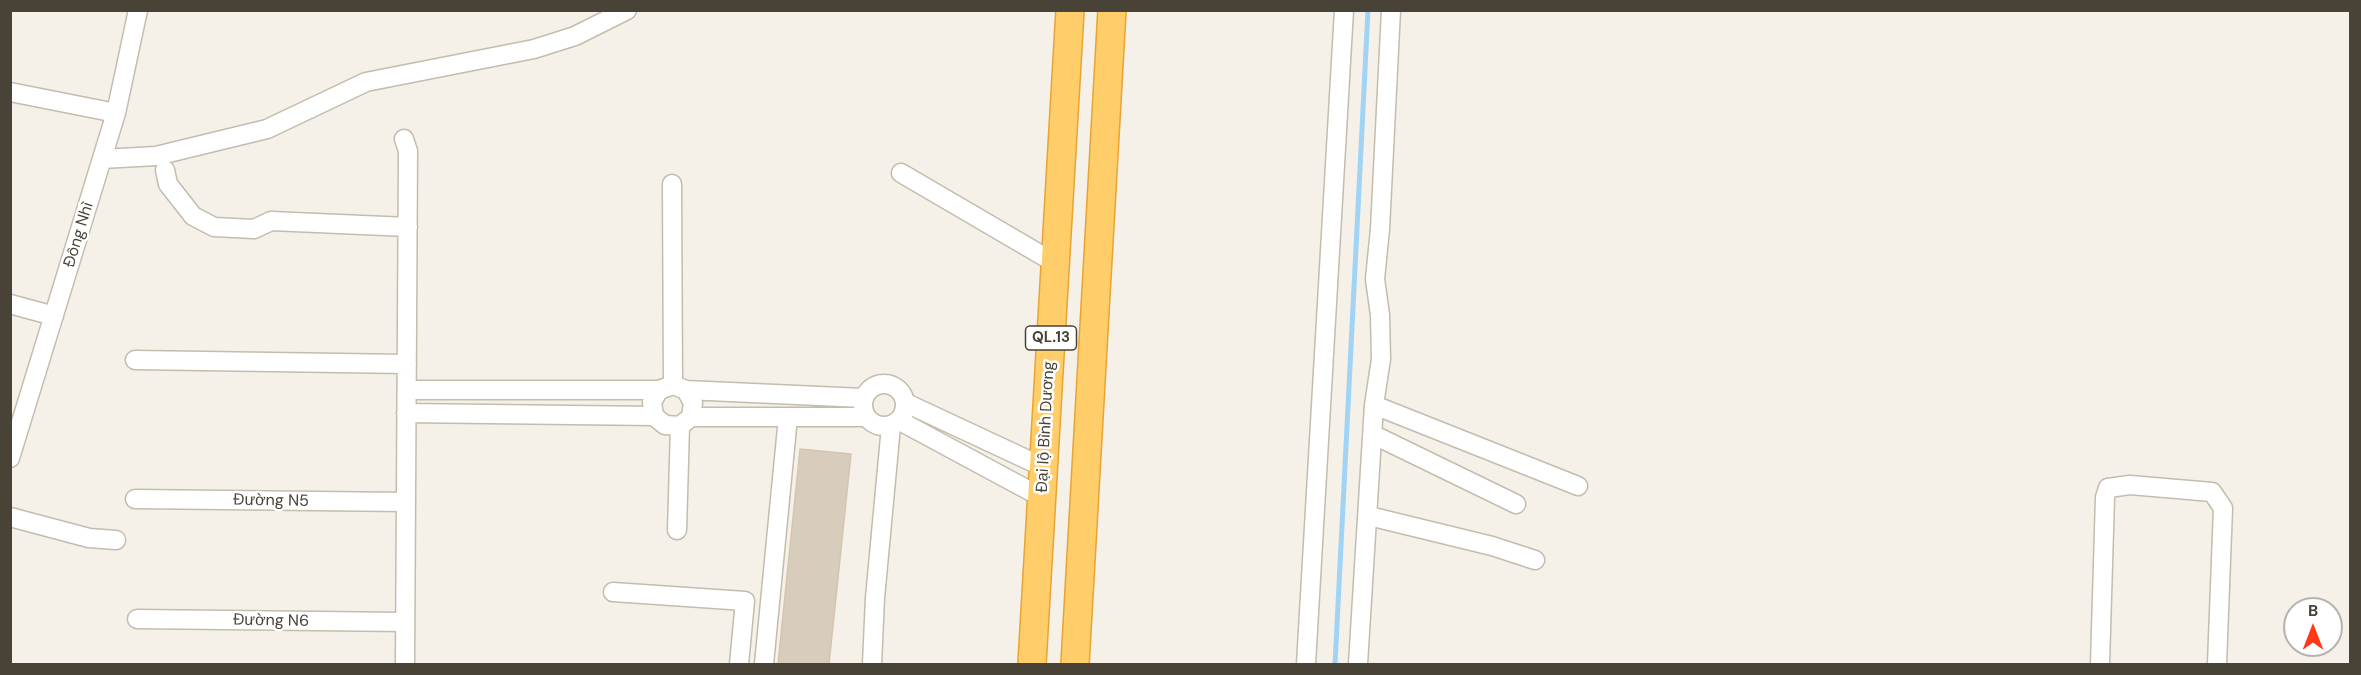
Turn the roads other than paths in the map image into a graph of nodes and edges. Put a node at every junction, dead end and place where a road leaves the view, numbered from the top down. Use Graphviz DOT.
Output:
graph roads {
  1 [pos="138,10"];
  2 [pos="627,10"];
  3 [pos="1070,10"];
  4 [pos="1113,10"];
  5 [pos="1344,10"];
  6 [pos="1391,10"];
  7 [pos="10,92"];
  8 [pos="116,112"];
  9 [pos="404,139"];
  10 [pos="102,159"];
  11 [pos="165,170"];
  12 [pos="901,173"];
  13 [pos="672,184"];
  14 [pos="408,227"];
  15 [pos="1055,263"];
  16 [pos="10,304"];
  17 [pos="54,316"];
  18 [pos="135,360"];
  19 [pos="407,364"];
  20 [pos="673,388"];
  21 [pos="406,390"];
  22 [pos="863,398"];
  23 [pos="906,403"];
  24 [pos="1374,405"];
  25 [pos="406,413"];
  26 [pos="654,416"];
  27 [pos="788,417"];
  28 [pos="865,417"];
  29 [pos="685,421"];
  30 [pos="896,424"];
  31 [pos="1374,435"];
  32 [pos="10,458"];
  33 [pos="1043,467"];
  34 [pos="1088,469"];
  35 [pos="1578,486"];
  36 [pos="1041,497"];
  37 [pos="1086,498"];
  38 [pos="135,499"];
  39 [pos="406,502"];
  40 [pos="1516,504"];
  41 [pos="1369,516"];
  42 [pos="10,517"];
  43 [pos="677,530"];
  44 [pos="116,540"];
  45 [pos="1535,560"];
  46 [pos="613,592"];
  47 [pos="137,619"];
  48 [pos="405,622"];
  49 [pos="405,664"];
  50 [pos="739,664"];
  51 [pos="764,664"];
  52 [pos="872,664"];
  53 [pos="1032,664"];
  54 [pos="1075,664"];
  55 [pos="1306,664"];
  56 [pos="1358,664"];
  57 [pos="2100,664"];
  58 [pos="2217,664"];
  1 -- 8 [label="street, Đông Nhì"];
  2 -- 10 [label="street"];
  3 -- 15 [label="highway, Đại lộ Bình Dương / QL.13"];
  4 -- 34 [label="highway, QL.13"];
  5 -- 55 [label="street"];
  6 -- 24 [label="street"];
  7 -- 8 [label="street"];
  8 -- 10 [label="street, Đông Nhì"];
  9 -- 14 [label="street"];
  10 -- 17 [label="street, Đông Nhì"];
  11 -- 14 [label="street"];
  12 -- 15 [label="street"];
  13 -- 20 [label="street"];
  14 -- 19 [label="street"];
  15 -- 33 [label="highway, Đại lộ Bình Dương / QL.13"];
  16 -- 17 [label="street"];
  17 -- 32 [label="street, Đông Nhì"];
  18 -- 19 [label="street"];
  19 -- 21 [label="street"];
  20 -- 21 [label="street"];
  20 -- 22 [label="street"];
  20 -- 26 [label="street"];
  20 -- 29 [label="street"];
  21 -- 25 [label="street"];
  22 -- 23 [label="street"];
  22 -- 28 [label="street"];
  23 -- 30 [label="street"];
  23 -- 33 [label="street"];
  24 -- 31 [label="street"];
  24 -- 35 [label="street"];
  25 -- 26 [label="street"];
  25 -- 39 [label="street"];
  26 -- 29 [label="street"];
  27 -- 28 [label="street"];
  27 -- 29 [label="street"];
  27 -- 51 [label="street"];
  28 -- 30 [label="street"];
  29 -- 43 [label="street"];
  30 -- 36 [label="street"];
  30 -- 52 [label="street"];
  31 -- 40 [label="street"];
  31 -- 41 [label="street"];
  33 -- 34 [label="highway"];
  33 -- 36 [label="highway, Đại lộ Bình Dương / QL.13"];
  34 -- 37 [label="highway, QL.13"];
  36 -- 37 [label="highway"];
  36 -- 53 [label="highway, Đại lộ Bình Dương / QL.13"];
  37 -- 54 [label="highway, QL.13"];
  38 -- 39 [label="street, Đường N5"];
  39 -- 48 [label="street"];
  41 -- 45 [label="street"];
  41 -- 56 [label="street"];
  42 -- 44 [label="street"];
  46 -- 50 [label="street"];
  47 -- 48 [label="street, Đường N6"];
  48 -- 49 [label="street"];
  57 -- 58 [label="street"];
}
